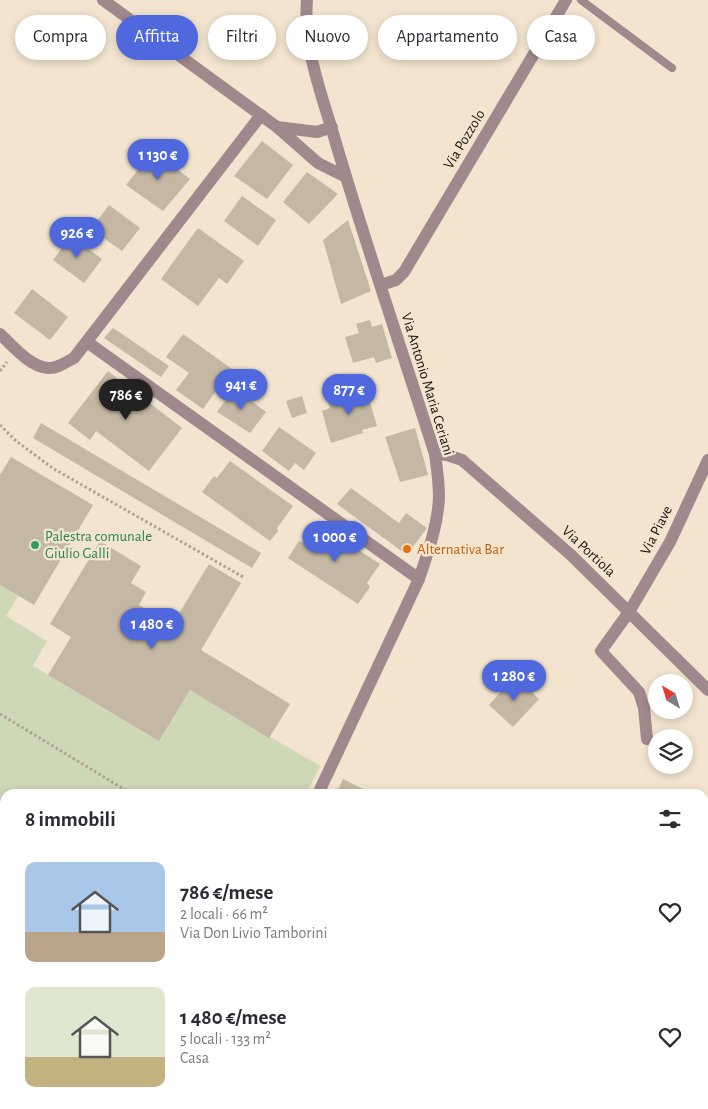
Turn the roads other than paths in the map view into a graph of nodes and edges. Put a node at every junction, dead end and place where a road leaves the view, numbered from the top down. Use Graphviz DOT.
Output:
graph roads {
  1 [pos="103,0"];
  2 [pos="308,0"];
  3 [pos="566,0"];
  4 [pos="581,0"];
  5 [pos="672,68"];
  6 [pos="261,115"];
  7 [pos="277,127"];
  8 [pos="332,127"];
  9 [pos="346,177"];
  10 [pos="381,285"];
  11 [pos="0,334"];
  12 [pos="87,342"];
  13 [pos="435,454"];
  14 [pos="708,460"];
  15 [pos="419,579"];
  16 [pos="629,612"];
  17 [pos="708,690"];
  18 [pos="647,739"];
  19 [pos="320,789"];
  1 -- 6 [label="street"];
  2 -- 8 [label="street, Via Antonio Maria Ceriani"];
  3 -- 10 [label="street, Via Pozzolo"];
  4 -- 5 [label="lane"];
  6 -- 7 [label="street"];
  6 -- 12 [label="street"];
  7 -- 8 [label="street"];
  7 -- 9 [label="street"];
  8 -- 9 [label="street, Via Antonio Maria Ceriani"];
  9 -- 10 [label="street, Via Antonio Maria Ceriani"];
  10 -- 13 [label="street, Via Antonio Maria Ceriani"];
  11 -- 12 [label="street"];
  12 -- 15 [label="street"];
  13 -- 15 [label="street, Via Antonio Maria Ceriani"];
  13 -- 16 [label="street, Via Portiola"];
  14 -- 16 [label="street, Via Piave"];
  15 -- 19 [label="street, Via Antonio Maria Ceriani"];
  16 -- 17 [label="street, Via Portiola"];
  16 -- 18 [label="street, Via Piave"];
}
